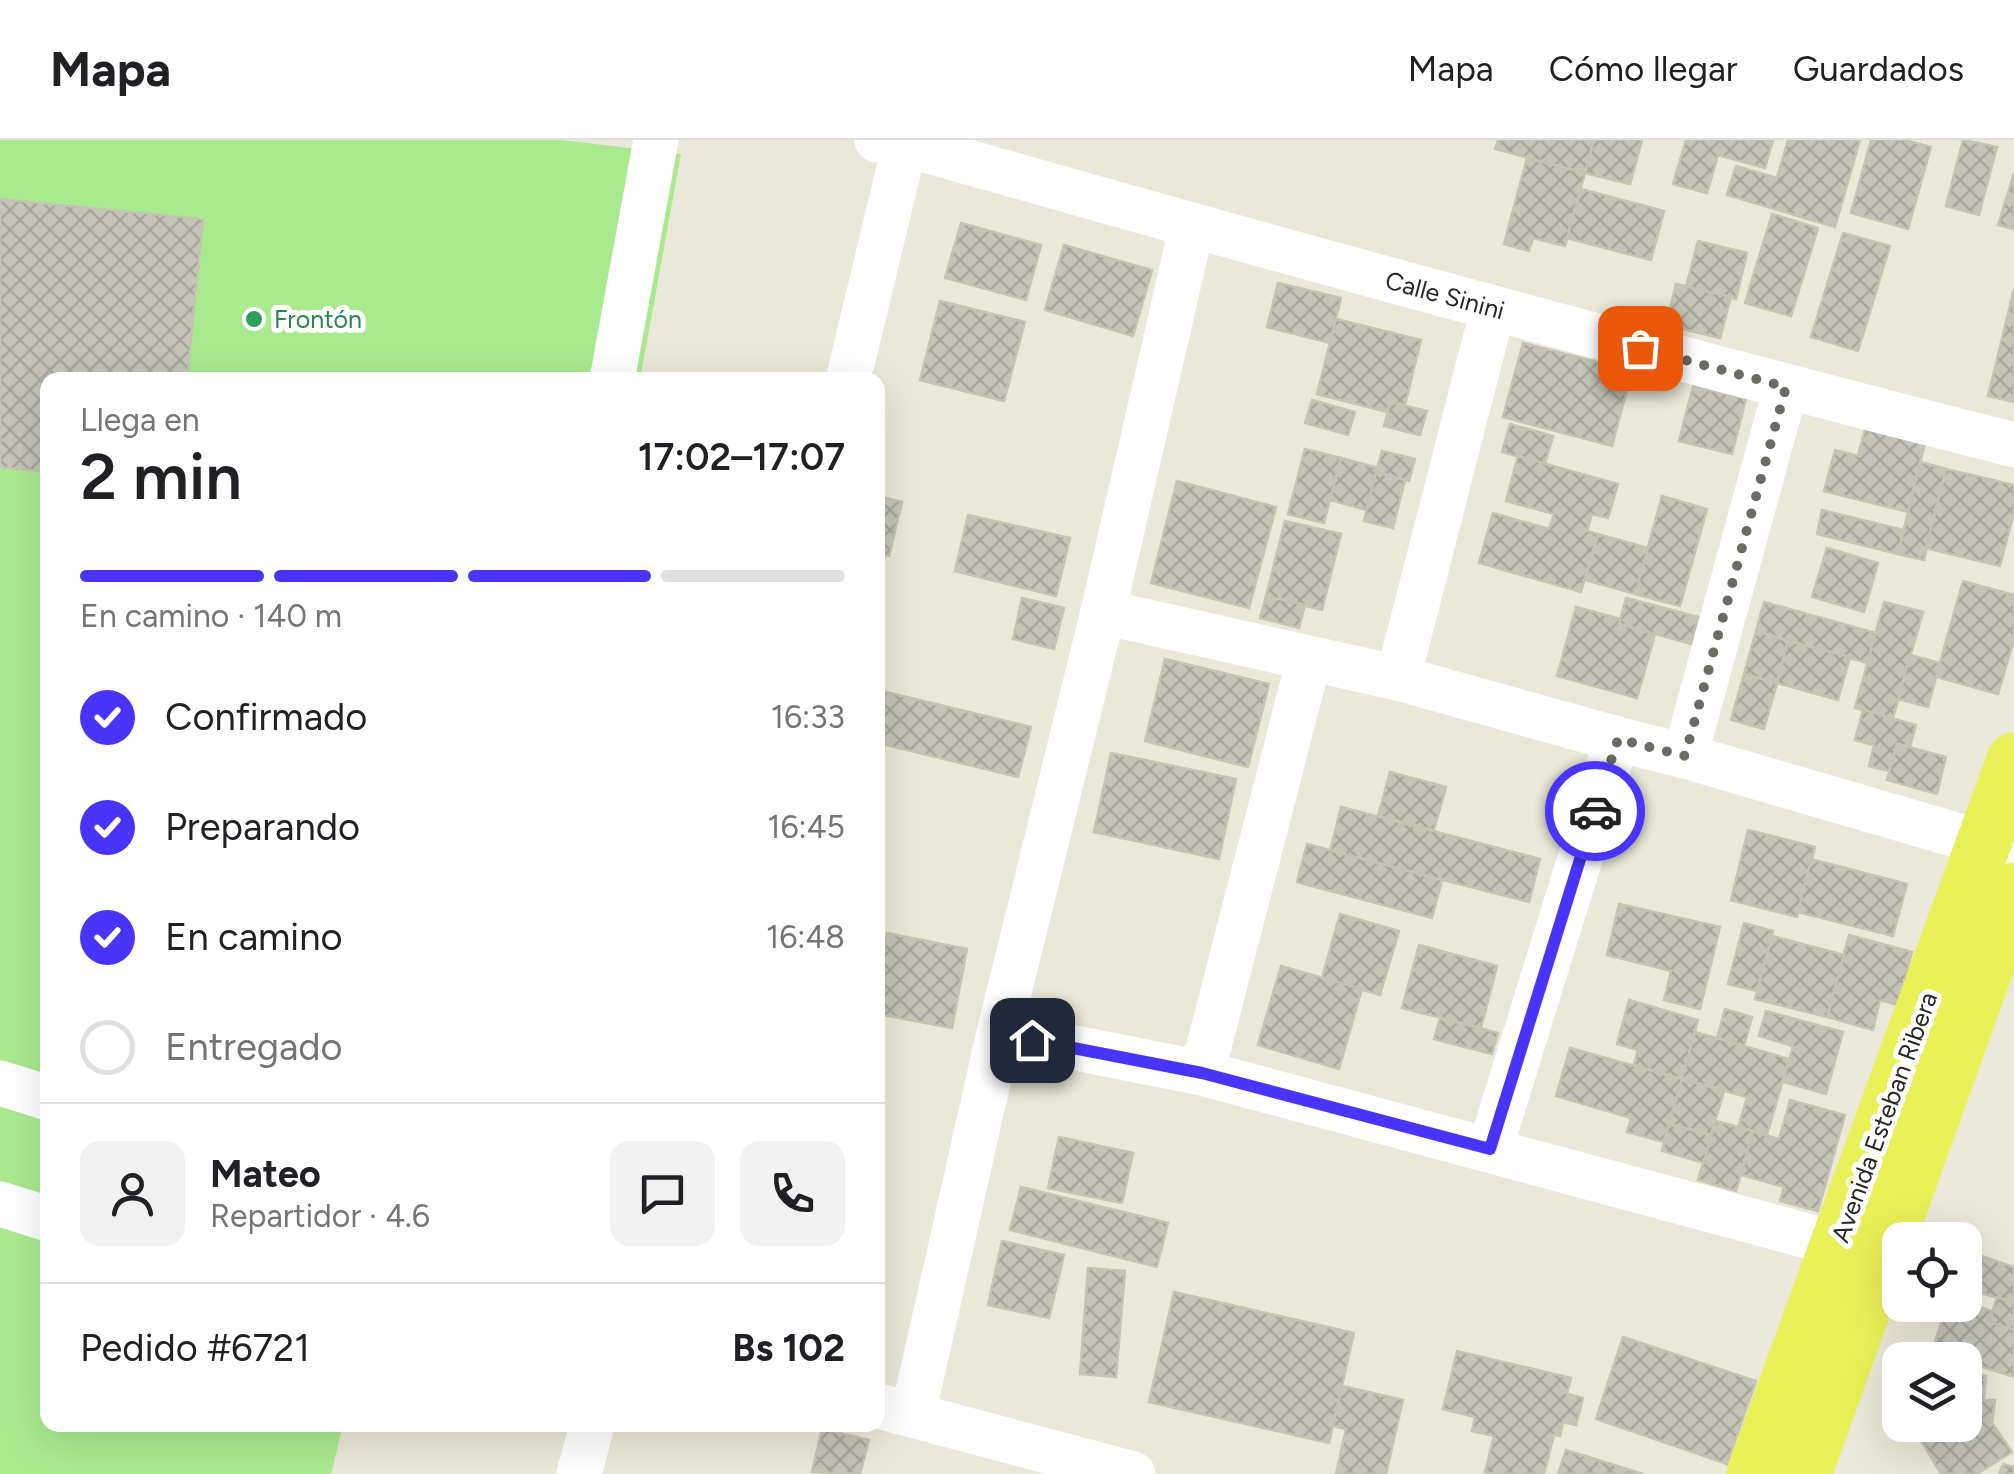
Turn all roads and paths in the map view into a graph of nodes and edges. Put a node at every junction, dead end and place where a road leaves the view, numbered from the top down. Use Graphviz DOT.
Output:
graph roads {
  1 [pos="656,140"];
  2 [pos="892,141"];
  3 [pos="1192,226"];
  4 [pos="1493,308"];
  5 [pos="613,372"];
  6 [pos="849,372"];
  7 [pos="1786,387"];
  8 [pos="2014,445"];
  9 [pos="1104,612"];
  10 [pos="1309,659"];
  11 [pos="1398,678"];
  12 [pos="1618,739"];
  13 [pos="1685,756"];
  14 [pos="2014,760"];
  15 [pos="1999,848"];
  16 [pos="2014,890"];
  17 [pos="999,1033"];
  18 [pos="1202,1073"];
  19 [pos="0,1083"];
  20 [pos="40,1096"];
  21 [pos="1490,1149"];
  22 [pos="0,1204"];
  23 [pos="40,1216"];
  24 [pos="1837,1244"];
  25 [pos="895,1410"];
  26 [pos="590,1432"];
  27 [pos="579,1474"];
  28 [pos="1133,1474"];
  29 [pos="1754,1474"];
  30 [pos="1804,1474"];
  1 -- 5 [label="street"];
  2 -- 3 [label="street, Calle Sinini"];
  2 -- 6 [label="street"];
  3 -- 4 [label="street, Calle Sinini"];
  3 -- 9 [label="street"];
  4 -- 7 [label="street, Calle Sinini"];
  4 -- 11 [label="street"];
  7 -- 8 [label="street, Calle Sinini"];
  7 -- 13 [label="street"];
  9 -- 10 [label="street"];
  9 -- 17 [label="street"];
  10 -- 11 [label="street"];
  10 -- 18 [label="street"];
  11 -- 12 [label="street"];
  12 -- 13 [label="street"];
  12 -- 21 [label="street"];
  13 -- 15 [label="street"];
  14 -- 15 [label="main road, Avenida Esteban Ribera"];
  15 -- 24 [label="main road, Avenida Esteban Ribera"];
  16 -- 30 [label="main road, Avenida Esteban Ribera"];
  17 -- 18 [label="street"];
  17 -- 25 [label="street"];
  18 -- 21 [label="street"];
  19 -- 20 [label="street"];
  21 -- 24 [label="street"];
  22 -- 23 [label="street"];
  24 -- 29 [label="main road, Avenida Esteban Ribera"];
  25 -- 28 [label="street"];
  26 -- 27 [label="street"];
}
